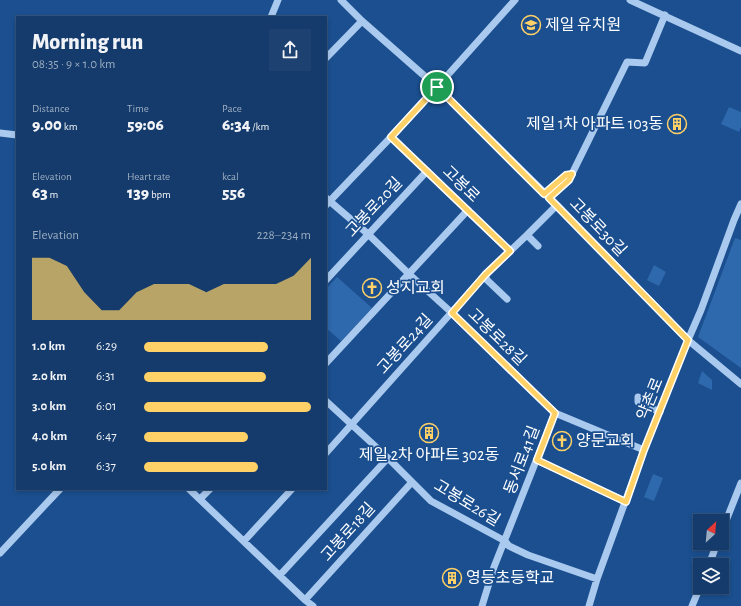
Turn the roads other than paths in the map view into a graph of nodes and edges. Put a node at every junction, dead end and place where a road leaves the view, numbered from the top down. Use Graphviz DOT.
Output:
graph roads {
  1 [pos="278,0"];
  2 [pos="341,0"];
  3 [pos="515,0"];
  4 [pos="630,0"];
  5 [pos="665,15"];
  6 [pos="271,16"];
  7 [pos="362,21"];
  8 [pos="741,51"];
  9 [pos="327,57"];
  10 [pos="437,87"];
  11 [pos="0,133"];
  12 [pos="16,135"];
  13 [pos="391,137"];
  14 [pos="427,170"];
  15 [pos="547,196"];
  16 [pos="327,201"];
  17 [pos="741,204"];
  18 [pos="557,205"];
  19 [pos="468,210"];
  20 [pos="368,234"];
  21 [pos="527,235"];
  22 [pos="538,246"];
  23 [pos="510,251"];
  24 [pos="409,274"];
  25 [pos="485,275"];
  26 [pos="327,279"];
  27 [pos="507,299"];
  28 [pos="452,313"];
  29 [pos="688,340"];
  30 [pos="327,362"];
  31 [pos="741,384"];
  32 [pos="638,397"];
  33 [pos="327,402"];
  34 [pos="660,412"];
  35 [pos="555,413"];
  36 [pos="352,425"];
  37 [pos="644,450"];
  38 [pos="327,451"];
  39 [pos="388,458"];
  40 [pos="537,460"];
  41 [pos="412,482"];
  42 [pos="741,483"];
  43 [pos="59,490"];
  44 [pos="190,490"];
  45 [pos="209,490"];
  46 [pos="291,490"];
  47 [pos="200,499"];
  48 [pos="626,502"];
  49 [pos="729,514"];
  50 [pos="244,541"];
  51 [pos="505,541"];
  52 [pos="0,553"];
  53 [pos="280,575"];
  54 [pos="597,579"];
  55 [pos="697,594"];
  56 [pos="305,600"];
  57 [pos="313,606"];
  58 [pos="482,606"];
  59 [pos="589,606"];
  60 [pos="692,606"];
  1 -- 6 [label="street"];
  2 -- 7 [label="street"];
  3 -- 10 [label="street"];
  4 -- 5 [label="street"];
  5 -- 8 [label="street"];
  5 -- 15 [label="street"];
  7 -- 9 [label="street"];
  7 -- 10 [label="street"];
  10 -- 13 [label="street"];
  10 -- 15 [label="street, 고봉로30길"];
  11 -- 12 [label="street"];
  13 -- 14 [label="street, 고봉로"];
  13 -- 16 [label="street"];
  14 -- 19 [label="street, 고봉로"];
  14 -- 20 [label="street, 고봉로20길"];
  15 -- 18 [label="street, 고봉로30길"];
  16 -- 20 [label="street, 고봉로28길"];
  17 -- 29 [label="street, 약촌로"];
  18 -- 21 [label="street, 고봉로24길"];
  18 -- 29 [label="street, 고봉로30길"];
  19 -- 23 [label="street, 고봉로"];
  19 -- 24 [label="street"];
  20 -- 24 [label="street, 고봉로28길"];
  20 -- 26 [label="street, 고봉로20길"];
  21 -- 22 [label="street"];
  21 -- 23 [label="street, 고봉로24길"];
  23 -- 25 [label="street, 고봉로24길"];
  24 -- 28 [label="street, 고봉로28길"];
  24 -- 30 [label="street"];
  25 -- 27 [label="street"];
  25 -- 28 [label="street, 고봉로24길"];
  28 -- 35 [label="street, 고봉로28길"];
  28 -- 36 [label="street, 고봉로24길"];
  29 -- 31 [label="street, 고봉로30길"];
  29 -- 34 [label="street, 약촌로"];
  32 -- 34 [label="street"];
  33 -- 36 [label="street, 고봉로26길"];
  34 -- 37 [label="street, 약촌로"];
  35 -- 37 [label="street, 고봉로28길"];
  35 -- 40 [label="street, 동서로41길"];
  36 -- 38 [label="street, 고봉로24길"];
  36 -- 39 [label="street, 고봉로26길"];
  37 -- 48 [label="street, 약촌로"];
  39 -- 41 [label="street, 고봉로26길"];
  39 -- 53 [label="street, 고봉로18길"];
  40 -- 48 [label="street"];
  40 -- 51 [label="street, 동서로41길"];
  41 -- 51 [label="street, 고봉로26길"];
  41 -- 56 [label="street, 고봉로18길"];
  42 -- 49 [label="street"];
  43 -- 52 [label="street"];
  44 -- 47 [label="street"];
  45 -- 47 [label="street"];
  46 -- 50 [label="street"];
  47 -- 50 [label="street"];
  48 -- 54 [label="street, 약촌로"];
  50 -- 53 [label="street"];
  51 -- 54 [label="street, 고봉로26길"];
  51 -- 58 [label="street, 동서로41길"];
  53 -- 56 [label="street"];
  54 -- 59 [label="street, 약촌로"];
  55 -- 60 [label="street"];
  56 -- 57 [label="street"];
}
